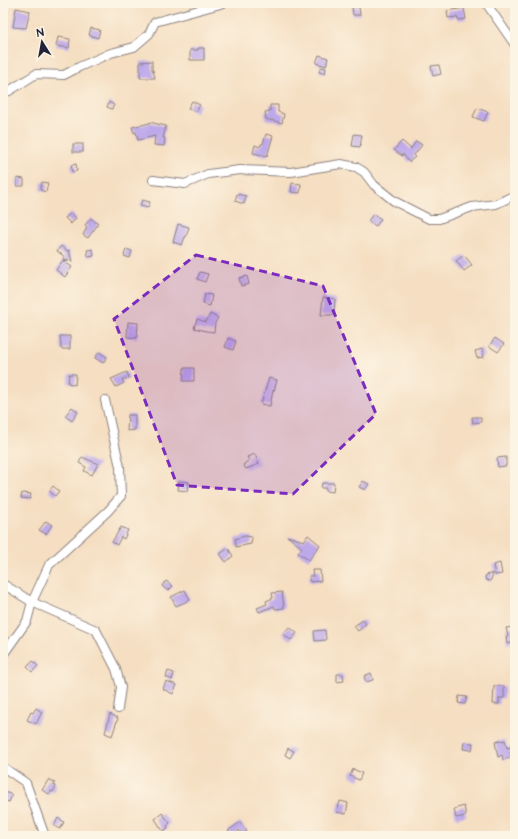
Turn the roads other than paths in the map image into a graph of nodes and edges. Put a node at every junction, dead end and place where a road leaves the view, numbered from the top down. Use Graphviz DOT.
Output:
graph roads {
  1 [pos="224,3"];
  2 [pos="486,3"];
  3 [pos="515,45"];
  4 [pos="3,93"];
  5 [pos="153,180"];
  6 [pos="515,195"];
  7 [pos="105,400"];
  8 [pos="3,584"];
  9 [pos="32,602"];
  10 [pos="3,655"];
  11 [pos="118,709"];
  12 [pos="3,767"];
  13 [pos="45,836"];
  1 -- 4 [label="street"];
  2 -- 3 [label="street"];
  5 -- 6 [label="street"];
  7 -- 9 [label="street"];
  8 -- 9 [label="street"];
  9 -- 10 [label="street"];
  9 -- 11 [label="street"];
  12 -- 13 [label="street"];
}
